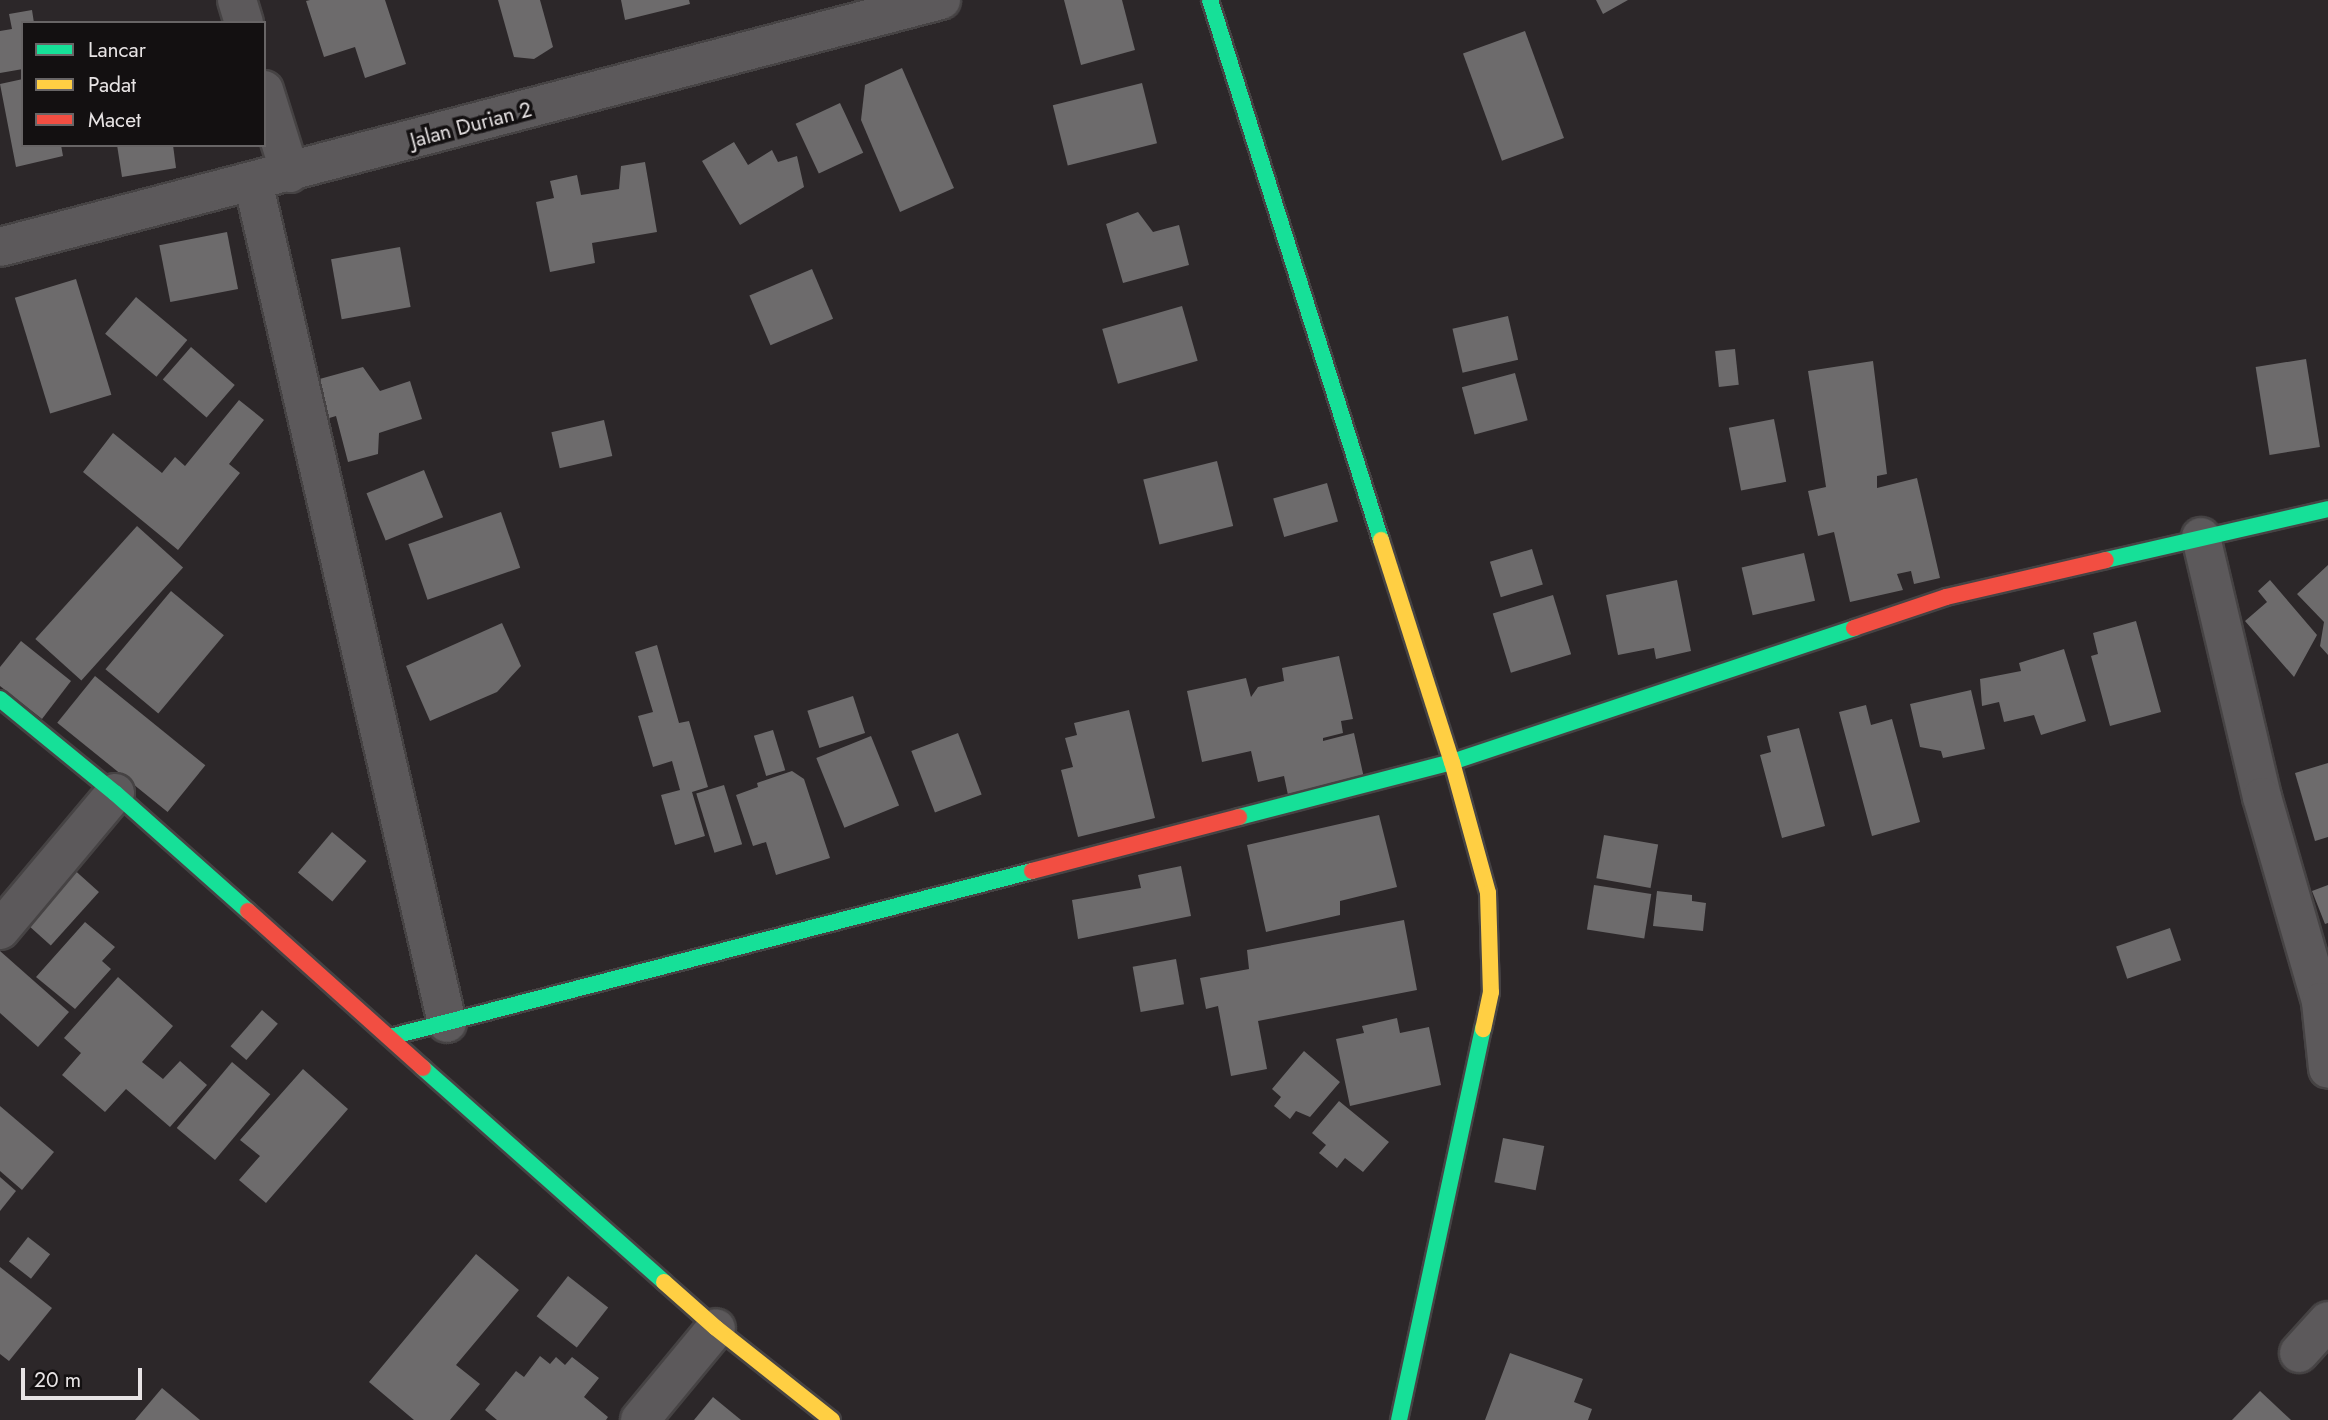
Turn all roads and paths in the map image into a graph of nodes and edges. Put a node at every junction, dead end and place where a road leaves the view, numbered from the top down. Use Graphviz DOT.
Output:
graph roads {
  1 [pos="237,0"];
  2 [pos="941,0"];
  3 [pos="1210,0"];
  4 [pos="243,21"];
  5 [pos="266,96"];
  6 [pos="290,173"];
  7 [pos="253,182"];
  8 [pos="0,247"];
  9 [pos="2328,509"];
  10 [pos="2201,537"];
  11 [pos="0,699"];
  12 [pos="1452,762"];
  13 [pos="115,793"];
  14 [pos="0,930"];
  15 [pos="447,1023"];
  16 [pos="390,1037"];
  17 [pos="2328,1069"];
  18 [pos="2328,1321"];
  19 [pos="716,1328"];
  20 [pos="2299,1353"];
  21 [pos="640,1420"];
  22 [pos="832,1420"];
  23 [pos="1399,1420"];
  1 -- 4 [label="street"];
  2 -- 6 [label="street, Jalan Durian 2"];
  3 -- 12 [label="street"];
  5 -- 6 [label="street"];
  6 -- 7 [label="street, Jalan Durian 2"];
  7 -- 8 [label="street, Jalan Durian 2"];
  7 -- 15 [label="street"];
  9 -- 10 [label="street"];
  10 -- 12 [label="street"];
  10 -- 17 [label="street"];
  11 -- 13 [label="street"];
  12 -- 15 [label="street"];
  12 -- 23 [label="street"];
  13 -- 14 [label="street"];
  13 -- 16 [label="street"];
  15 -- 16 [label="street"];
  16 -- 19 [label="street"];
  18 -- 20 [label="street"];
  19 -- 21 [label="street"];
  19 -- 22 [label="street"];
}
